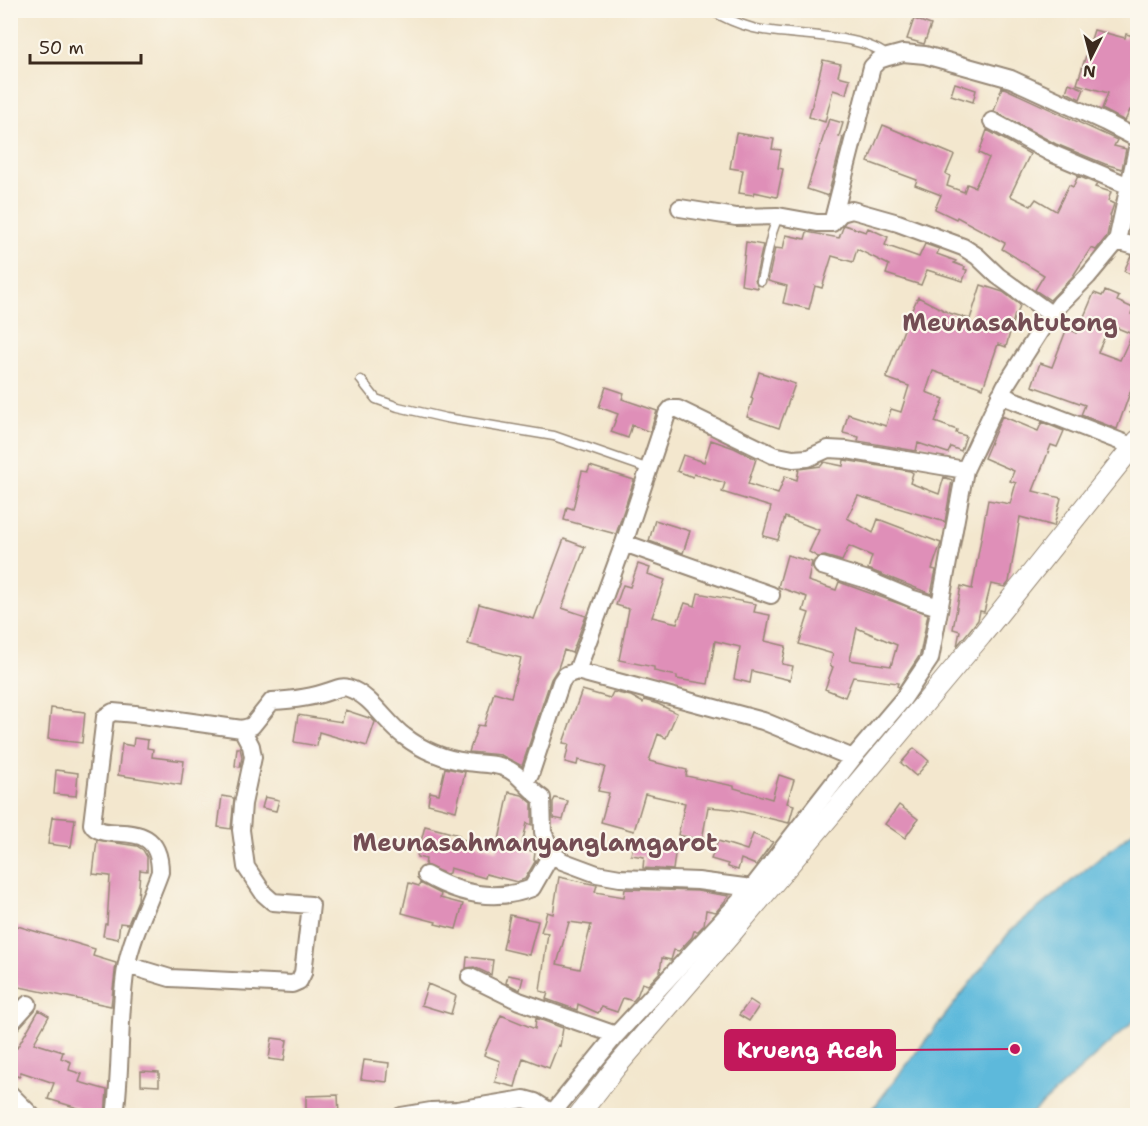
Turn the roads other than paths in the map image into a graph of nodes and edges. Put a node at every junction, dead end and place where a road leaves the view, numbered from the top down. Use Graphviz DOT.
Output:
graph roads {
  1 [pos="711,10"];
  2 [pos="888,57"];
  3 [pos="992,121"];
  4 [pos="1137,140"];
  5 [pos="1137,144"];
  6 [pos="1130,186"];
  7 [pos="680,208"];
  8 [pos="778,216"];
  9 [pos="832,223"];
  10 [pos="1117,241"];
  11 [pos="1137,247"];
  12 [pos="761,281"];
  13 [pos="1052,315"];
  14 [pos="361,380"];
  15 [pos="1000,395"];
  16 [pos="1135,443"];
  17 [pos="649,469"];
  18 [pos="965,470"];
  19 [pos="624,543"];
  20 [pos="822,566"];
  21 [pos="771,595"];
  22 [pos="939,607"];
  23 [pos="577,671"];
  24 [pos="242,729"];
  25 [pos="853,758"];
  26 [pos="530,775"];
  27 [pos="552,853"];
  28 [pos="426,875"];
  29 [pos="752,888"];
  30 [pos="127,965"];
  31 [pos="470,977"];
  32 [pos="28,1004"];
  33 [pos="10,1024"];
  34 [pos="616,1035"];
  35 [pos="551,1114"];
  36 [pos="115,1116"];
  37 [pos="401,1116"];
  38 [pos="578,1116"];
  1 -- 2 [label="lane"];
  2 -- 4 [label="street"];
  2 -- 9 [label="street"];
  3 -- 6 [label="street"];
  5 -- 6 [label="street"];
  6 -- 10 [label="street"];
  7 -- 8 [label="street"];
  8 -- 9 [label="street"];
  8 -- 12 [label="lane"];
  9 -- 13 [label="street"];
  10 -- 11 [label="street"];
  10 -- 13 [label="street"];
  13 -- 15 [label="street"];
  14 -- 17 [label="lane"];
  15 -- 16 [label="street"];
  15 -- 18 [label="street"];
  16 -- 38 [label="street"];
  17 -- 18 [label="street"];
  17 -- 19 [label="street"];
  18 -- 22 [label="street"];
  19 -- 21 [label="street"];
  19 -- 23 [label="street"];
  20 -- 22 [label="street"];
  22 -- 25 [label="street"];
  23 -- 25 [label="street"];
  23 -- 26 [label="street"];
  24 -- 27 [label="street"];
  24 -- 30 [label="street"];
  24 -- 30 [label="street"];
  25 -- 29 [label="street"];
  27 -- 28 [label="street"];
  27 -- 29 [label="street"];
  29 -- 34 [label="street"];
  30 -- 36 [label="street"];
  31 -- 34 [label="street"];
  32 -- 33 [label="street"];
  34 -- 35 [label="street"];
  35 -- 37 [label="street"];
}
